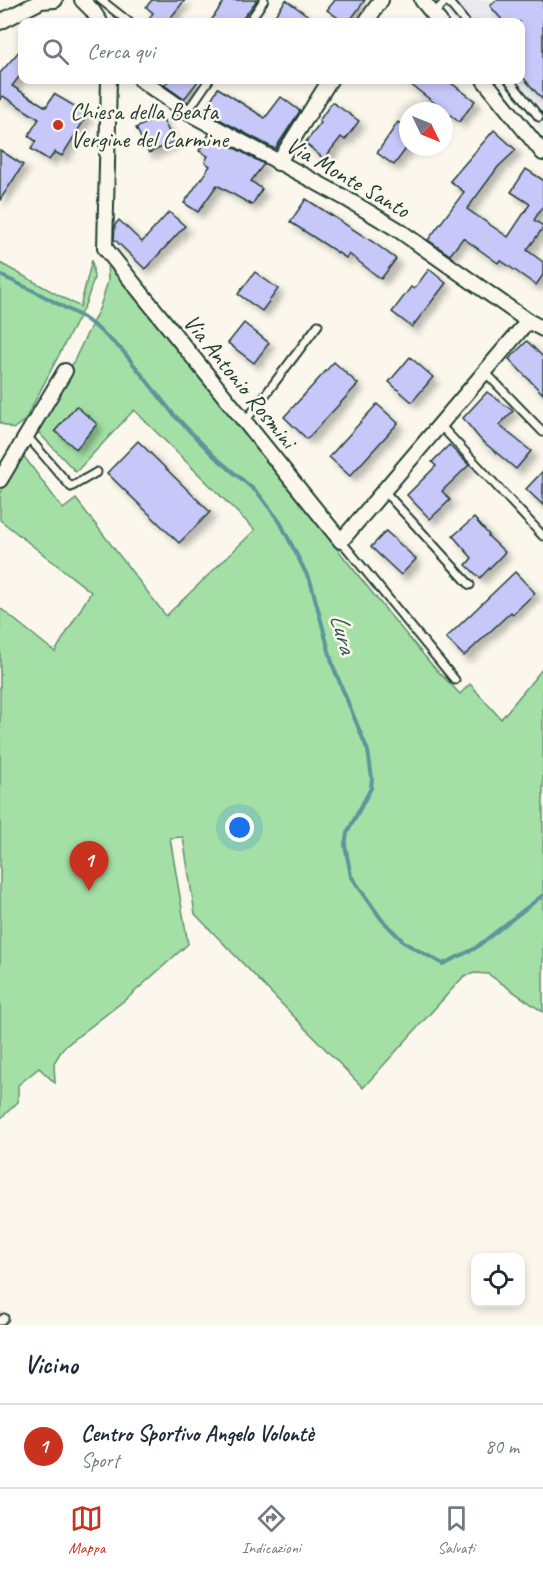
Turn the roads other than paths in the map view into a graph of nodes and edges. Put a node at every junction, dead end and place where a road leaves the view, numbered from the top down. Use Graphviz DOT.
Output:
graph roads {
  1 [pos="46,0"];
  2 [pos="82,0"];
  3 [pos="101,0"];
  4 [pos="264,0"];
  5 [pos="381,0"];
  6 [pos="423,0"];
  7 [pos="447,0"];
  8 [pos="97,18"];
  9 [pos="124,18"];
  10 [pos="252,18"];
  11 [pos="369,18"];
  12 [pos="437,18"];
  13 [pos="462,18"];
  14 [pos="0,22"];
  15 [pos="109,84"];
  16 [pos="147,84"];
  17 [pos="206,84"];
  18 [pos="327,84"];
  19 [pos="487,84"];
  20 [pos="512,84"];
  21 [pos="187,112"];
  22 [pos="539,117"];
  23 [pos="543,153"];
  24 [pos="278,163"];
  25 [pos="528,321"];
  26 [pos="318,325"];
  27 [pos="543,329"];
  28 [pos="65,371"];
  29 [pos="485,372"];
  30 [pos="244,423"];
  31 [pos="440,425"];
  32 [pos="543,432"];
  33 [pos="27,436"];
  34 [pos="97,472"];
  35 [pos="0,480"];
  36 [pos="384,491"];
  37 [pos="543,536"];
  38 [pos="340,541"];
  39 [pos="470,585"];
  40 [pos="455,680"];
  1 -- 14 [label="street"];
  2 -- 8 [label="street"];
  3 -- 9 [label="lane"];
  4 -- 10 [label="lane"];
  5 -- 11 [label="street"];
  6 -- 12 [label="street"];
  7 -- 12 [label="lane"];
  7 -- 13 [label="lane"];
  15 -- 30 [label="street, Via Antonio Rosmini"];
  16 -- 21 [label="street, Via Monte Santo"];
  17 -- 21 [label="lane"];
  18 -- 24 [label="street"];
  19 -- 23 [label="street"];
  20 -- 22 [label="lane"];
  21 -- 24 [label="street, Via Monte Santo"];
  24 -- 25 [label="street, Via Monte Santo"];
  25 -- 27 [label="street, Via Monte Santo"];
  25 -- 29 [label="street"];
  26 -- 30 [label="lane"];
  28 -- 33 [label="street"];
  29 -- 31 [label="street"];
  29 -- 32 [label="lane"];
  30 -- 38 [label="street, Via Antonio Rosmini"];
  31 -- 36 [label="street"];
  31 -- 37 [label="lane"];
  33 -- 34 [label="lane"];
  33 -- 35 [label="street"];
  36 -- 38 [label="street"];
  36 -- 39 [label="lane"];
  38 -- 40 [label="lane"];
}
